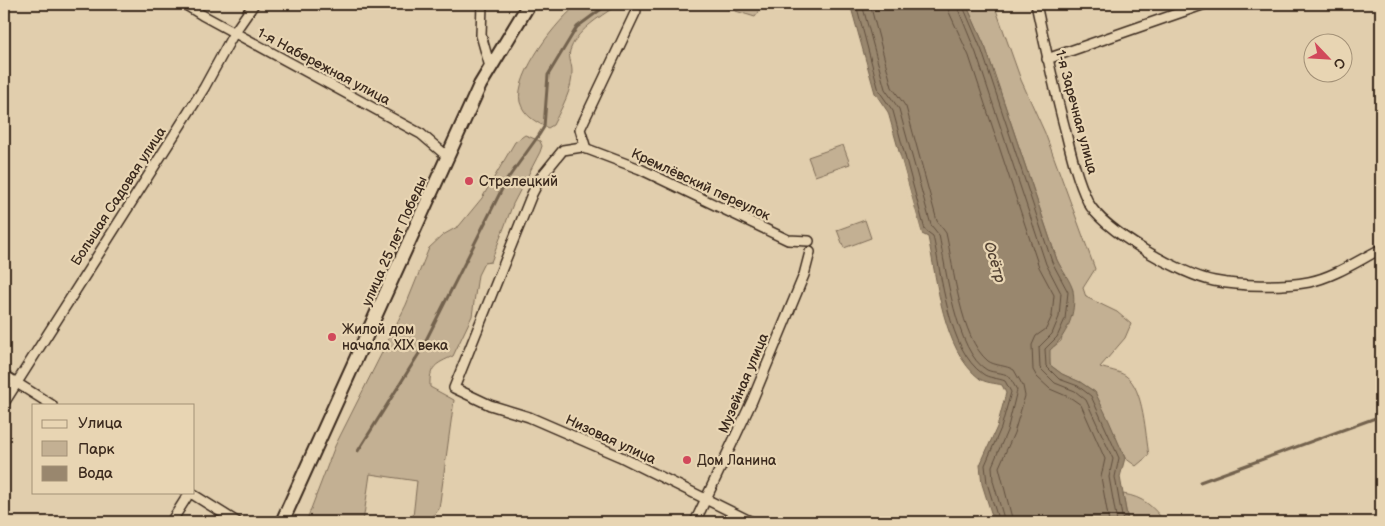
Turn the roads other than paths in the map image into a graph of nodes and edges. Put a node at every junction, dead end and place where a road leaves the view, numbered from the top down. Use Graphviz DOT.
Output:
graph roads {
  1 [pos="184,4"];
  2 [pos="254,4"];
  3 [pos="482,4"];
  4 [pos="529,4"];
  5 [pos="1036,4"];
  6 [pos="1205,4"];
  7 [pos="1191,6"];
  8 [pos="636,11"];
  9 [pos="234,33"];
  10 [pos="1048,59"];
  11 [pos="490,67"];
  12 [pos="584,148"];
  13 [pos="448,157"];
  14 [pos="809,241"];
  15 [pos="1381,249"];
  16 [pos="810,252"];
  17 [pos="4,375"];
  18 [pos="16,383"];
  19 [pos="4,403"];
  20 [pos="50,404"];
  21 [pos="188,494"];
  22 [pos="192,494"];
  23 [pos="707,500"];
  24 [pos="171,522"];
  25 [pos="237,522"];
  26 [pos="282,522"];
  27 [pos="695,522"];
  28 [pos="752,522"];
  1 -- 9 [label="street, 1-я Набережная улица"];
  2 -- 9 [label="street, Большая Садовая улица"];
  3 -- 11 [label="street"];
  4 -- 11 [label="main road, улица 25 лет Победы"];
  5 -- 10 [label="street, 1-я Заречная улица"];
  6 -- 7 [label="street"];
  7 -- 10 [label="street"];
  8 -- 12 [label="street"];
  9 -- 13 [label="street, 1-я Набережная улица"];
  9 -- 18 [label="street, Большая Садовая улица"];
  10 -- 15 [label="street, 1-я Заречная улица"];
  11 -- 13 [label="main road, улица 25 лет Победы"];
  12 -- 14 [label="street, Кремлёвский переулок"];
  12 -- 23 [label="street, Низовая улица"];
  13 -- 26 [label="main road, улица 25 лет Победы"];
  16 -- 23 [label="street, Музейная улица"];
  17 -- 18 [label="street"];
  18 -- 19 [label="street, Большая Садовая улица"];
  18 -- 20 [label="street"];
  21 -- 24 [label="street"];
  22 -- 25 [label="street"];
  23 -- 27 [label="street, Музейная улица"];
  23 -- 28 [label="street, Низовая улица"];
}
